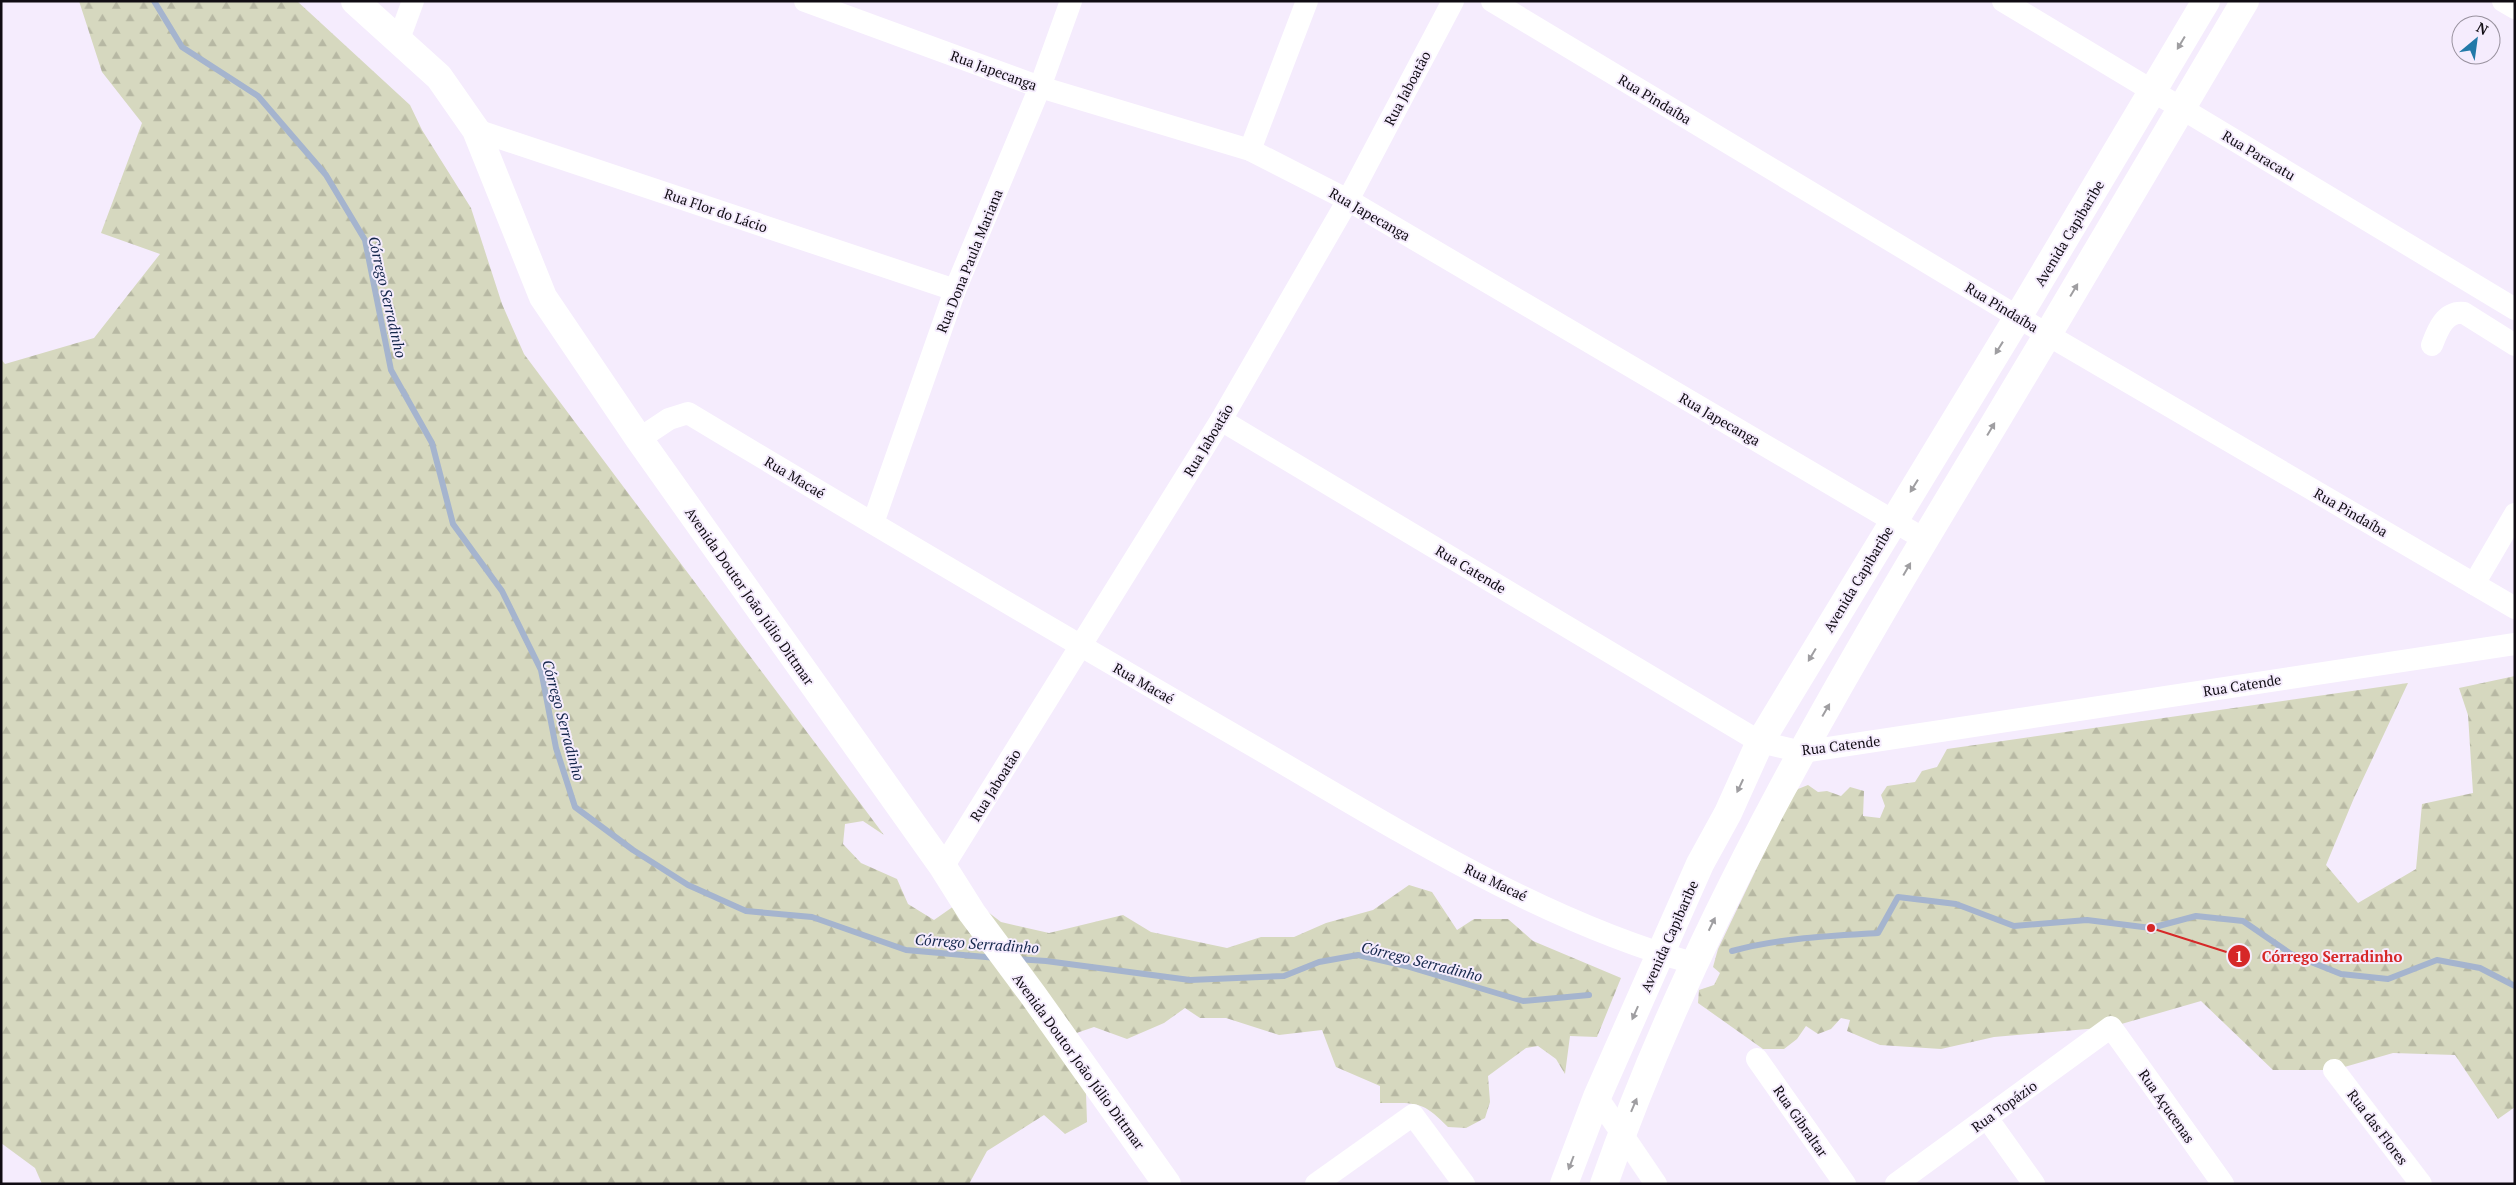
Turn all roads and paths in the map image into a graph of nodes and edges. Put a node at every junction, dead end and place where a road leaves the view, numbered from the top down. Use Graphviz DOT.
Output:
graph roads {
  1 [pos="355,1"];
  2 [pos="413,1"];
  3 [pos="804,1"];
  4 [pos="1071,1"];
  5 [pos="1307,1"];
  6 [pos="1452,1"];
  7 [pos="1492,1"];
  8 [pos="2003,1"];
  9 [pos="2206,1"];
  10 [pos="2245,1"];
  11 [pos="2503,1"];
  12 [pos="2515,8"];
  13 [pos="399,39"];
  14 [pos="1040,87"];
  15 [pos="2152,91"];
  16 [pos="2182,109"];
  17 [pos="476,130"];
  18 [pos="1250,150"];
  19 [pos="1348,200"];
  20 [pos="955,290"];
  21 [pos="2515,309"];
  22 [pos="2018,317"];
  23 [pos="2048,335"];
  24 [pos="2432,345"];
  25 [pos="2515,345"];
  26 [pos="1221,420"];
  27 [pos="638,439"];
  28 [pos="2515,514"];
  29 [pos="1893,521"];
  30 [pos="873,523"];
  31 [pos="1924,539"];
  32 [pos="2474,584"];
  33 [pos="2515,608"];
  34 [pos="2515,644"];
  35 [pos="1081,647"];
  36 [pos="1760,742"];
  37 [pos="1802,752"];
  38 [pos="943,867"];
  39 [pos="1661,954"];
  40 [pos="1693,963"];
  41 [pos="2111,1027"];
  42 [pos="1757,1059"];
  43 [pos="2334,1070"];
  44 [pos="1597,1097"];
  45 [pos="1987,1118"];
  46 [pos="1621,1135"];
  47 [pos="1167,1184"];
  48 [pos="1316,1184"];
  49 [pos="1464,1184"];
  50 [pos="1564,1184"];
  51 [pos="1604,1184"];
  52 [pos="1656,1184"];
  53 [pos="1845,1184"];
  54 [pos="1896,1184"];
  55 [pos="2034,1184"];
  56 [pos="2223,1184"];
  57 [pos="2422,1184"];
  1 -- 13 [label="main road, Avenida Doutor João Júlio Dittmar"];
  2 -- 13 [label="street"];
  3 -- 14 [label="street, Rua Japecanga"];
  4 -- 14 [label="street, Rua Dona Paula Mariana"];
  5 -- 18 [label="street"];
  6 -- 19 [label="street, Rua Jaboatão"];
  7 -- 22 [label="street, Rua Pindaíba"];
  8 -- 15 [label="street, Rua Paracatu"];
  9 -- 15 [label="main road, Avenida Capibaribe, one-way"];
  10 -- 16 [label="main road"];
  11 -- 12 [label="street"];
  13 -- 17 [label="main road, Avenida Doutor João Júlio Dittmar"];
  14 -- 18 [label="street, Rua Japecanga"];
  14 -- 20 [label="street, Rua Dona Paula Mariana"];
  15 -- 16 [label="street, Rua Paracatu"];
  15 -- 22 [label="main road, Avenida Capibaribe"];
  16 -- 21 [label="street, Rua Paracatu"];
  23 -- 16 [label="main road, one-way"];
  17 -- 20 [label="street, Rua Flor do Lácio"];
  17 -- 27 [label="main road, Avenida Doutor João Júlio Dittmar"];
  18 -- 19 [label="street, Rua Japecanga"];
  19 -- 26 [label="street, Rua Jaboatão"];
  19 -- 29 [label="street, Rua Japecanga"];
  20 -- 30 [label="street, Rua Dona Paula Mariana"];
  22 -- 23 [label="street, Rua Pindaíba"];
  22 -- 29 [label="main road, Avenida Capibaribe, one-way"];
  31 -- 23 [label="main road, one-way"];
  23 -- 32 [label="street, Rua Pindaíba"];
  24 -- 25 [label="street"];
  26 -- 35 [label="street, Rua Jaboatão"];
  26 -- 36 [label="street, Rua Catende"];
  27 -- 30 [label="street, Rua Macaé"];
  27 -- 38 [label="main road, Avenida Doutor João Júlio Dittmar"];
  28 -- 32 [label="street"];
  29 -- 31 [label="street, Rua Japecanga"];
  29 -- 36 [label="main road, Avenida Capibaribe, one-way"];
  30 -- 35 [label="street, Rua Macaé"];
  37 -- 31 [label="main road, one-way"];
  32 -- 33 [label="street, Rua Pindaíba"];
  34 -- 37 [label="street, Rua Catende"];
  35 -- 38 [label="street, Rua Jaboatão"];
  35 -- 39 [label="street, Rua Macaé"];
  36 -- 37 [label="street, Rua Catende"];
  36 -- 39 [label="main road, Avenida Capibaribe, one-way"];
  40 -- 37 [label="main road, one-way"];
  38 -- 47 [label="main road, Avenida Doutor João Júlio Dittmar"];
  39 -- 40 [label="street, Rua Macaé"];
  39 -- 44 [label="main road, Avenida Capibaribe, one-way"];
  46 -- 40 [label="main road, one-way"];
  41 -- 45 [label="street, Rua Topázio"];
  41 -- 56 [label="street, Rua Açucenas"];
  42 -- 53 [label="street, Rua Gibraltar"];
  43 -- 57 [label="street, Rua das Flores"];
  44 -- 46 [label="street"];
  44 -- 50 [label="main road, Avenida Capibaribe, one-way"];
  45 -- 54 [label="street, Rua Topázio"];
  45 -- 55 [label="street"];
  46 -- 51 [label="main road"];
  46 -- 52 [label="street"];
  48 -- 49 [label="street"];
}
